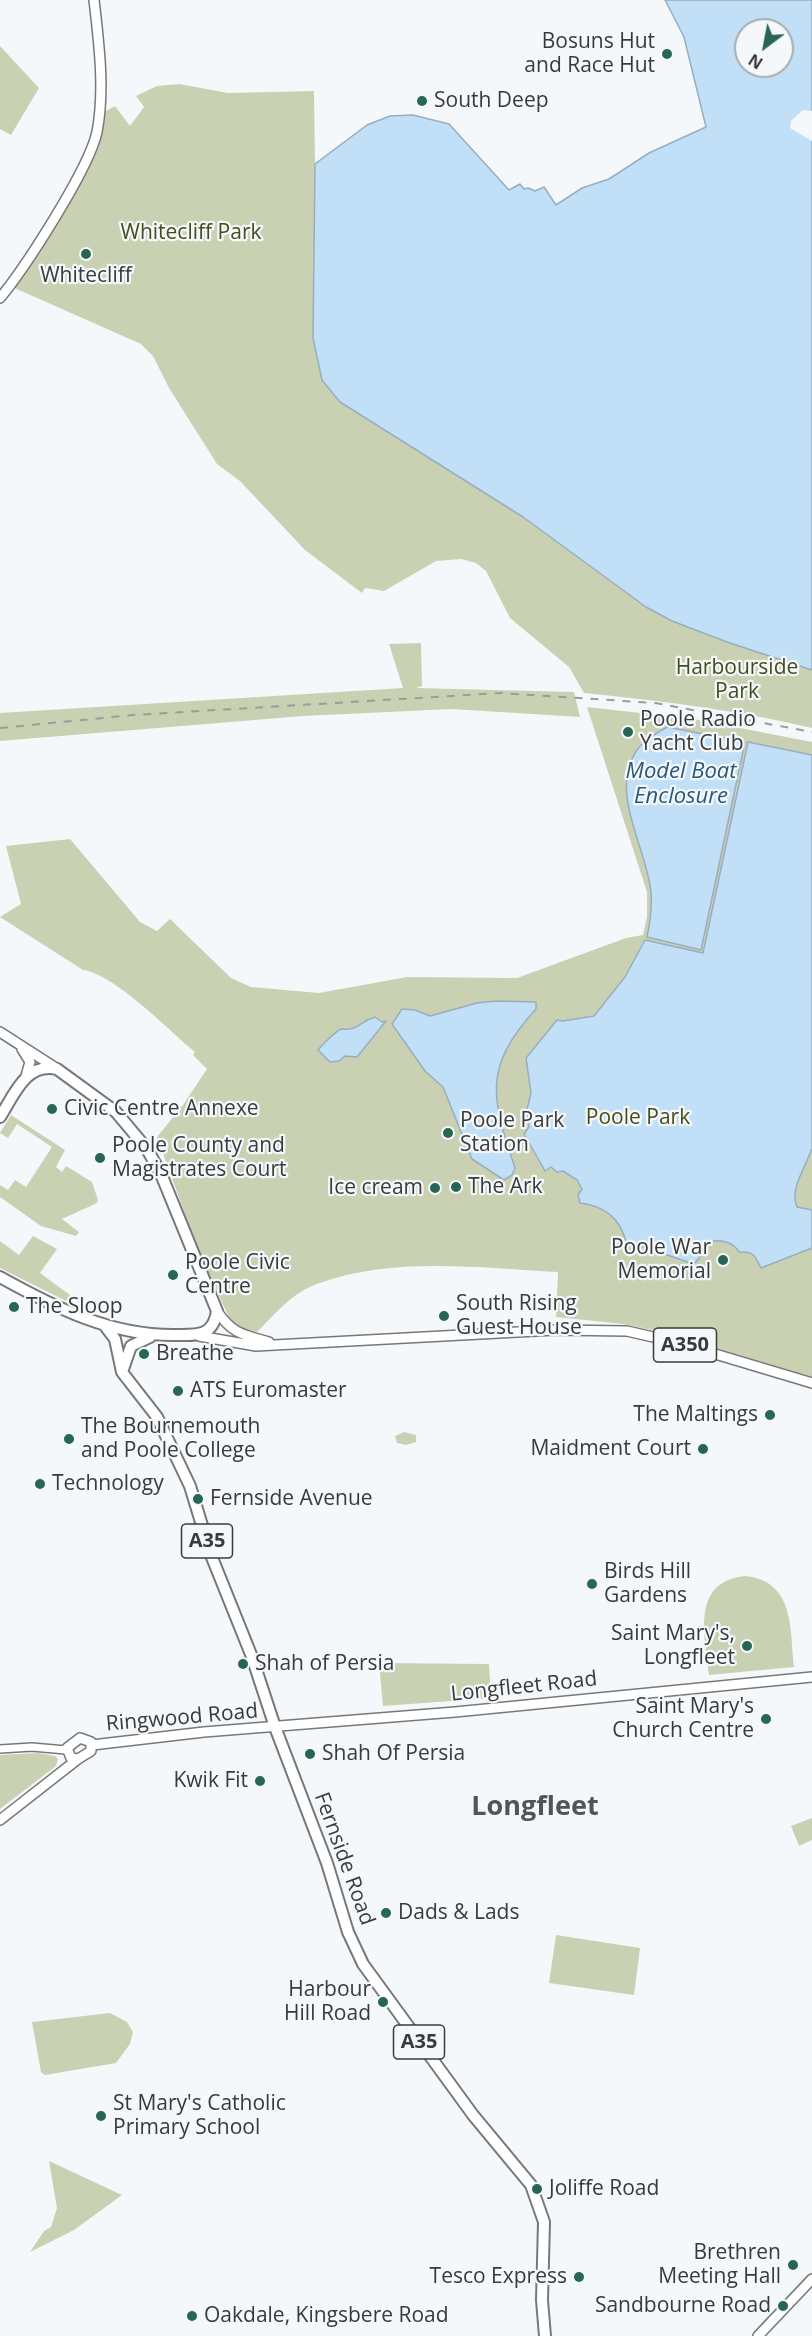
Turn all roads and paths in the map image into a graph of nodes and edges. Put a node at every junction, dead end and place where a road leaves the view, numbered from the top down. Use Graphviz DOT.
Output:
graph roads {
  1 [pos="94,0"];
  2 [pos="0,298"];
  3 [pos="0,1032"];
  4 [pos="16,1043"];
  5 [pos="57,1069"];
  6 [pos="26,1076"];
  7 [pos="0,1117"];
  8 [pos="3,1281"];
  9 [pos="217,1311"];
  10 [pos="105,1326"];
  11 [pos="154,1336"];
  12 [pos="199,1336"];
  13 [pos="275,1343"];
  14 [pos="122,1372"];
  15 [pos="812,1383"];
  16 [pos="812,1677"];
  17 [pos="275,1727"];
  18 [pos="92,1745"];
  19 [pos="0,1749"];
  20 [pos="66,1750"];
  21 [pos="78,1759"];
  22 [pos="59,1774"];
  23 [pos="0,1820"];
  24 [pos="812,2279"];
  25 [pos="545,2336"];
  26 [pos="758,2336"];
  1 -- 2 [label="main road"];
  3 -- 4 [label="main road"];
  4 -- 5 [label="main road"];
  4 -- 6 [label="main road"];
  5 -- 6 [label="highway"];
  5 -- 9 [label="highway"];
  6 -- 7 [label="highway"];
  8 -- 10 [label="highway"];
  9 -- 12 [label="highway"];
  9 -- 13 [label="main road, A350"];
  10 -- 11 [label="highway"];
  10 -- 14 [label="highway, Fernside Road / A35"];
  11 -- 12 [label="highway"];
  11 -- 14 [label="highway"];
  12 -- 13 [label="main road, A350"];
  13 -- 15 [label="main road, A350"];
  14 -- 17 [label="highway, Fernside Road / A35"];
  16 -- 17 [label="main road, Longfleet Road"];
  17 -- 18 [label="main road, Ringwood Road"];
  17 -- 25 [label="highway, Fernside Road / A35"];
  18 -- 20 [label="main road"];
  18 -- 21 [label="main road"];
  19 -- 20 [label="street"];
  20 -- 21 [label="main road"];
  20 -- 22 [label="main road"];
  21 -- 22 [label="main road"];
  22 -- 23 [label="main road"];
  24 -- 26 [label="main road"];
}
